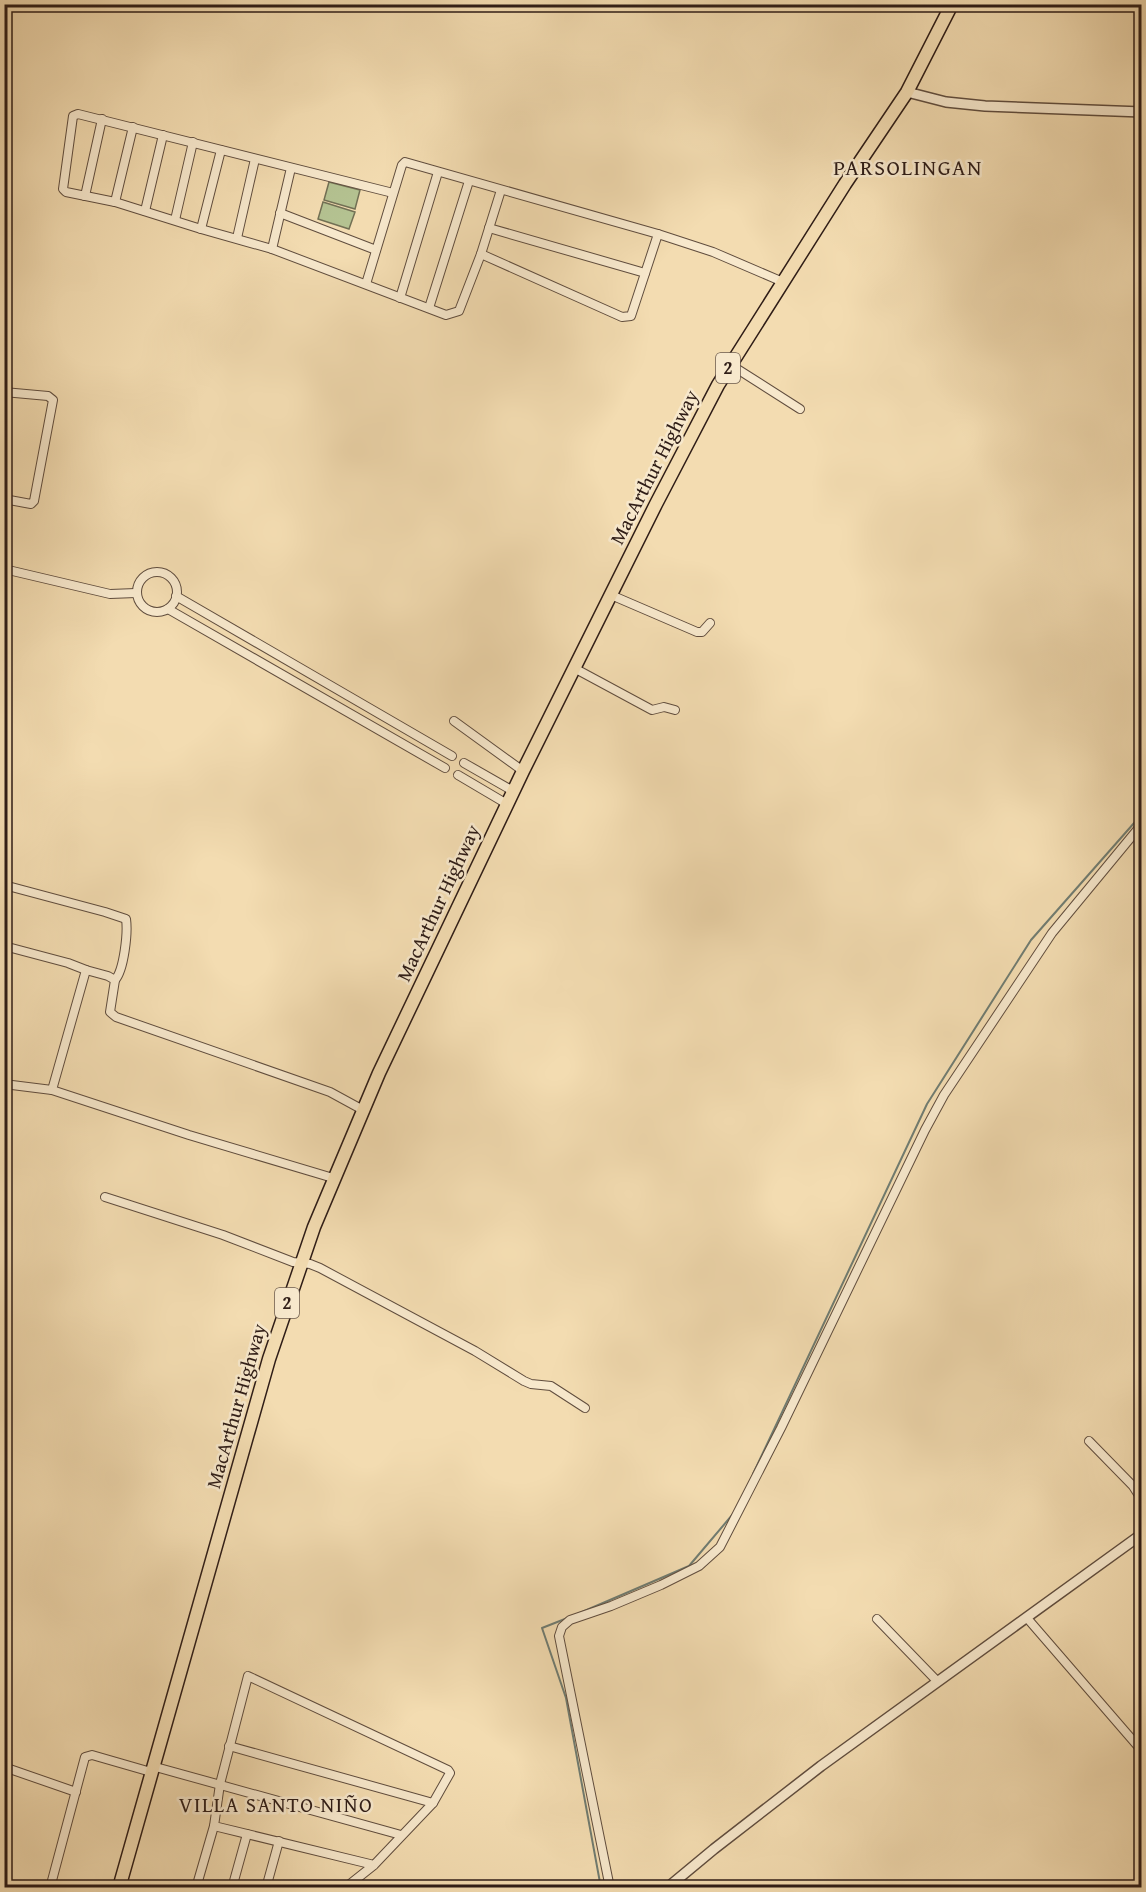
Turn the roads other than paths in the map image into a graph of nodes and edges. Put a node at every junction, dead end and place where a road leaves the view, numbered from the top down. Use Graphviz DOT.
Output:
graph roads {
  1 [pos="952,4"];
  2 [pos="907,92"];
  3 [pos="1142,112"];
  4 [pos="102,119"];
  5 [pos="133,127"];
  6 [pos="162,135"];
  7 [pos="193,142"];
  8 [pos="221,150"];
  9 [pos="255,159"];
  10 [pos="291,168"];
  11 [pos="438,172"];
  12 [pos="469,180"];
  13 [pos="501,190"];
  14 [pos="393,193"];
  15 [pos="85,196"];
  16 [pos="115,202"];
  17 [pos="145,211"];
  18 [pos="280,213"];
  19 [pos="175,220"];
  20 [pos="489,228"];
  21 [pos="201,229"];
  22 [pos="658,234"];
  23 [pos="237,238"];
  24 [pos="272,249"];
  25 [pos="376,250"];
  26 [pos="481,254"];
  27 [pos="645,273"];
  28 [pos="783,282"];
  29 [pos="366,284"];
  30 [pos="400,297"];
  31 [pos="429,308"];
  32 [pos="730,364"];
  33 [pos="4,392"];
  34 [pos="800,409"];
  35 [pos="4,499"];
  36 [pos="6,570"];
  37 [pos="4,580"];
  38 [pos="136,593"];
  39 [pos="176,596"];
  40 [pos="611,596"];
  41 [pos="168,609"];
  42 [pos="710,623"];
  43 [pos="251,639"];
  44 [pos="244,653"];
  45 [pos="574,669"];
  46 [pos="316,677"];
  47 [pos="309,690"];
  48 [pos="675,710"];
  49 [pos="379,714"];
  50 [pos="454,721"];
  51 [pos="374,728"];
  52 [pos="452,756"];
  53 [pos="464,763"];
  54 [pos="445,768"];
  55 [pos="523,771"];
  56 [pos="458,775"];
  57 [pos="513,791"];
  58 [pos="507,804"];
  59 [pos="1142,824"];
  60 [pos="4,885"];
  61 [pos="4,946"];
  62 [pos="86,970"];
  63 [pos="115,980"];
  64 [pos="4,1084"];
  65 [pos="52,1090"];
  66 [pos="363,1110"];
  67 [pos="333,1178"];
  68 [pos="105,1197"];
  69 [pos="300,1262"];
  70 [pos="585,1408"];
  71 [pos="1089,1441"];
  72 [pos="1142,1500"];
  73 [pos="1142,1534"];
  74 [pos="1027,1618"];
  75 [pos="877,1619"];
  76 [pos="937,1681"];
  77 [pos="229,1746"];
  78 [pos="1142,1751"];
  79 [pos="4,1767"];
  80 [pos="152,1769"];
  81 [pos="220,1784"];
  82 [pos="76,1792"];
  83 [pos="433,1803"];
  84 [pos="214,1826"];
  85 [pos="247,1834"];
  86 [pos="401,1835"];
  87 [pos="279,1841"];
  88 [pos="374,1865"];
  89 [pos="50,1887"];
  90 [pos="119,1887"];
  91 [pos="196,1887"];
  92 [pos="232,1887"];
  93 [pos="266,1887"];
  94 [pos="345,1887"];
  95 [pos="610,1887"];
  96 [pos="667,1887"];
  1 -- 2 [label="highway, MacArthur Highway / 2"];
  2 -- 3 [label="street"];
  2 -- 28 [label="highway, MacArthur Highway / 2"];
  4 -- 5 [label="street"];
  4 -- 15 [label="street"];
  4 -- 15 [label="street"];
  5 -- 6 [label="street"];
  5 -- 16 [label="street"];
  6 -- 7 [label="street"];
  6 -- 17 [label="street"];
  7 -- 8 [label="street"];
  7 -- 19 [label="street"];
  8 -- 9 [label="street"];
  8 -- 21 [label="street"];
  9 -- 10 [label="street"];
  9 -- 23 [label="street"];
  10 -- 14 [label="street"];
  10 -- 18 [label="street"];
  11 -- 12 [label="street"];
  11 -- 14 [label="street"];
  11 -- 30 [label="street"];
  12 -- 13 [label="street"];
  12 -- 31 [label="street"];
  13 -- 20 [label="street"];
  13 -- 22 [label="street"];
  14 -- 25 [label="street"];
  15 -- 16 [label="street"];
  16 -- 17 [label="street"];
  17 -- 19 [label="street"];
  18 -- 24 [label="street"];
  18 -- 25 [label="street"];
  19 -- 21 [label="street"];
  20 -- 26 [label="street"];
  20 -- 27 [label="street"];
  21 -- 23 [label="street"];
  22 -- 27 [label="street"];
  22 -- 28 [label="street"];
  23 -- 24 [label="street"];
  24 -- 29 [label="street"];
  25 -- 29 [label="street"];
  26 -- 27 [label="street"];
  26 -- 31 [label="street"];
  28 -- 32 [label="highway, MacArthur Highway / 2"];
  29 -- 30 [label="street"];
  30 -- 31 [label="street"];
  32 -- 34 [label="street"];
  32 -- 40 [label="highway, MacArthur Highway / 2"];
  33 -- 35 [label="street"];
  36 -- 37 [label="street"];
  36 -- 38 [label="street"];
  38 -- 39 [label="street"];
  38 -- 41 [label="street"];
  39 -- 41 [label="street"];
  39 -- 43 [label="street"];
  40 -- 42 [label="street"];
  40 -- 45 [label="highway, MacArthur Highway / 2"];
  41 -- 44 [label="street"];
  43 -- 44 [label="street"];
  43 -- 46 [label="street"];
  44 -- 47 [label="street"];
  45 -- 48 [label="street"];
  45 -- 55 [label="highway, MacArthur Highway / 2"];
  46 -- 47 [label="street"];
  46 -- 49 [label="street"];
  47 -- 51 [label="street"];
  49 -- 51 [label="street"];
  49 -- 52 [label="street"];
  50 -- 55 [label="street"];
  51 -- 54 [label="street"];
  53 -- 57 [label="street"];
  55 -- 57 [label="highway, MacArthur Highway / 2"];
  56 -- 58 [label="street"];
  57 -- 58 [label="highway, MacArthur Highway / 2"];
  58 -- 66 [label="highway, MacArthur Highway / 2"];
  59 -- 95 [label="street"];
  60 -- 63 [label="street"];
  61 -- 62 [label="street"];
  62 -- 63 [label="street"];
  62 -- 65 [label="street"];
  63 -- 66 [label="street"];
  64 -- 65 [label="street"];
  65 -- 67 [label="street"];
  66 -- 67 [label="highway, MacArthur Highway / 2"];
  67 -- 69 [label="highway, MacArthur Highway / 2"];
  68 -- 69 [label="street"];
  69 -- 70 [label="street"];
  69 -- 80 [label="highway, MacArthur Highway / 2"];
  71 -- 72 [label="street"];
  73 -- 74 [label="street"];
  74 -- 76 [label="street"];
  74 -- 78 [label="street"];
  75 -- 76 [label="street"];
  76 -- 96 [label="street"];
  77 -- 81 [label="street"];
  77 -- 83 [label="street"];
  77 -- 83 [label="street"];
  79 -- 82 [label="street"];
  80 -- 81 [label="street"];
  80 -- 82 [label="street"];
  80 -- 90 [label="highway, MacArthur Highway / 2"];
  81 -- 84 [label="street"];
  81 -- 86 [label="street"];
  82 -- 89 [label="street"];
  83 -- 86 [label="street"];
  84 -- 85 [label="street"];
  84 -- 91 [label="street"];
  85 -- 87 [label="street"];
  85 -- 92 [label="street"];
  86 -- 88 [label="street"];
  87 -- 88 [label="street"];
  87 -- 93 [label="street"];
  88 -- 94 [label="street"];
}
